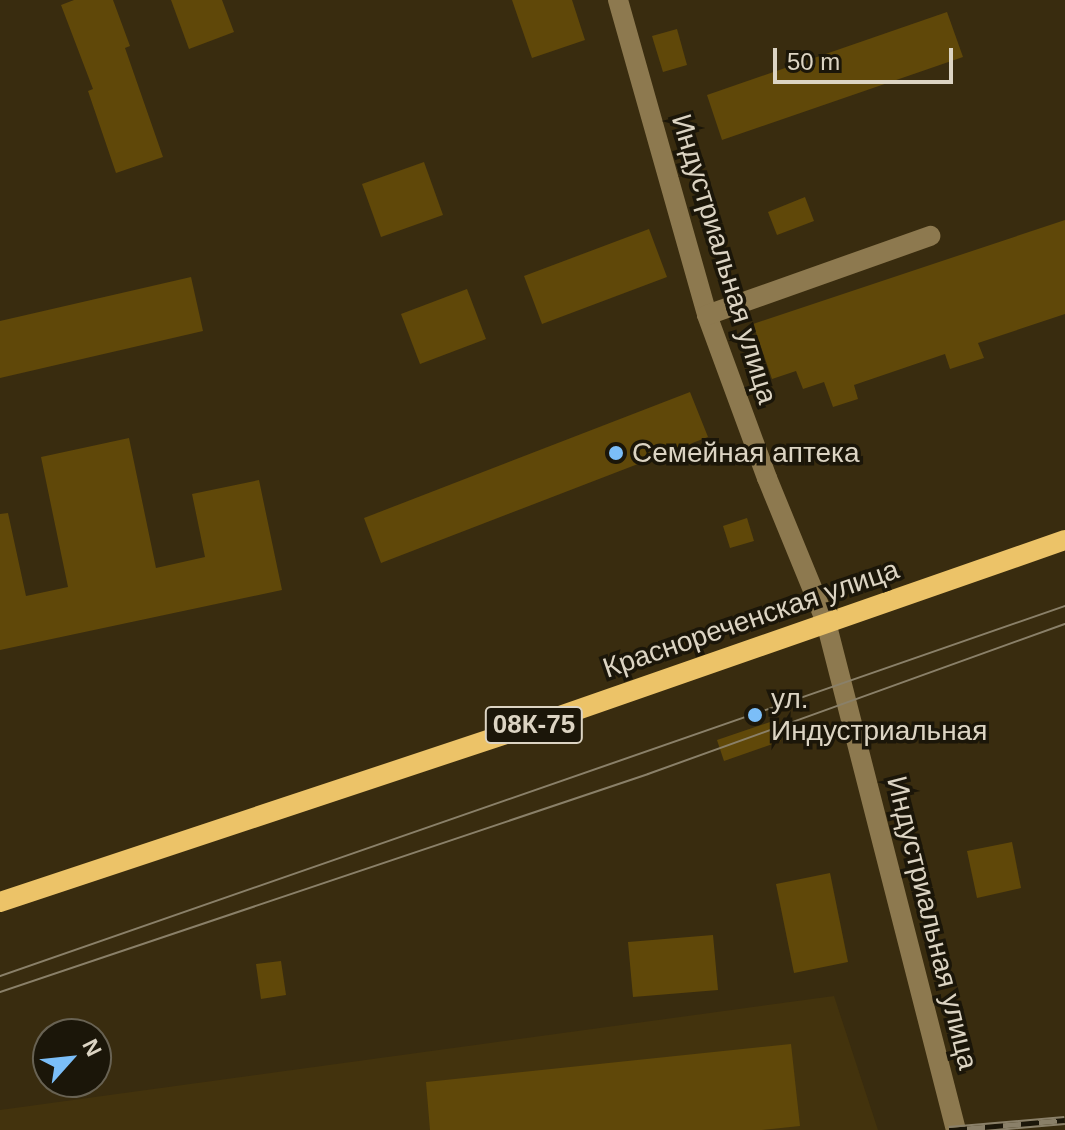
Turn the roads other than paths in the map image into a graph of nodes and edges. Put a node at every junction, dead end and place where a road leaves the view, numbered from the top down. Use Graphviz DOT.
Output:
graph roads {
  1 [pos="618,0"];
  2 [pos="930,236"];
  3 [pos="707,315"];
  4 [pos="1065,540"];
  5 [pos="826,622"];
  6 [pos="0,902"];
  7 [pos="956,1130"];
  1 -- 3 [label="street, Индустриальная улица"];
  2 -- 3 [label="street"];
  3 -- 5 [label="street, Индустриальная улица"];
  4 -- 5 [label="main road, Краснореченская улица / 08К-75"];
  5 -- 6 [label="main road, Краснореченская улица / 08К-75"];
  5 -- 7 [label="street, Индустриальная улица"];
}
